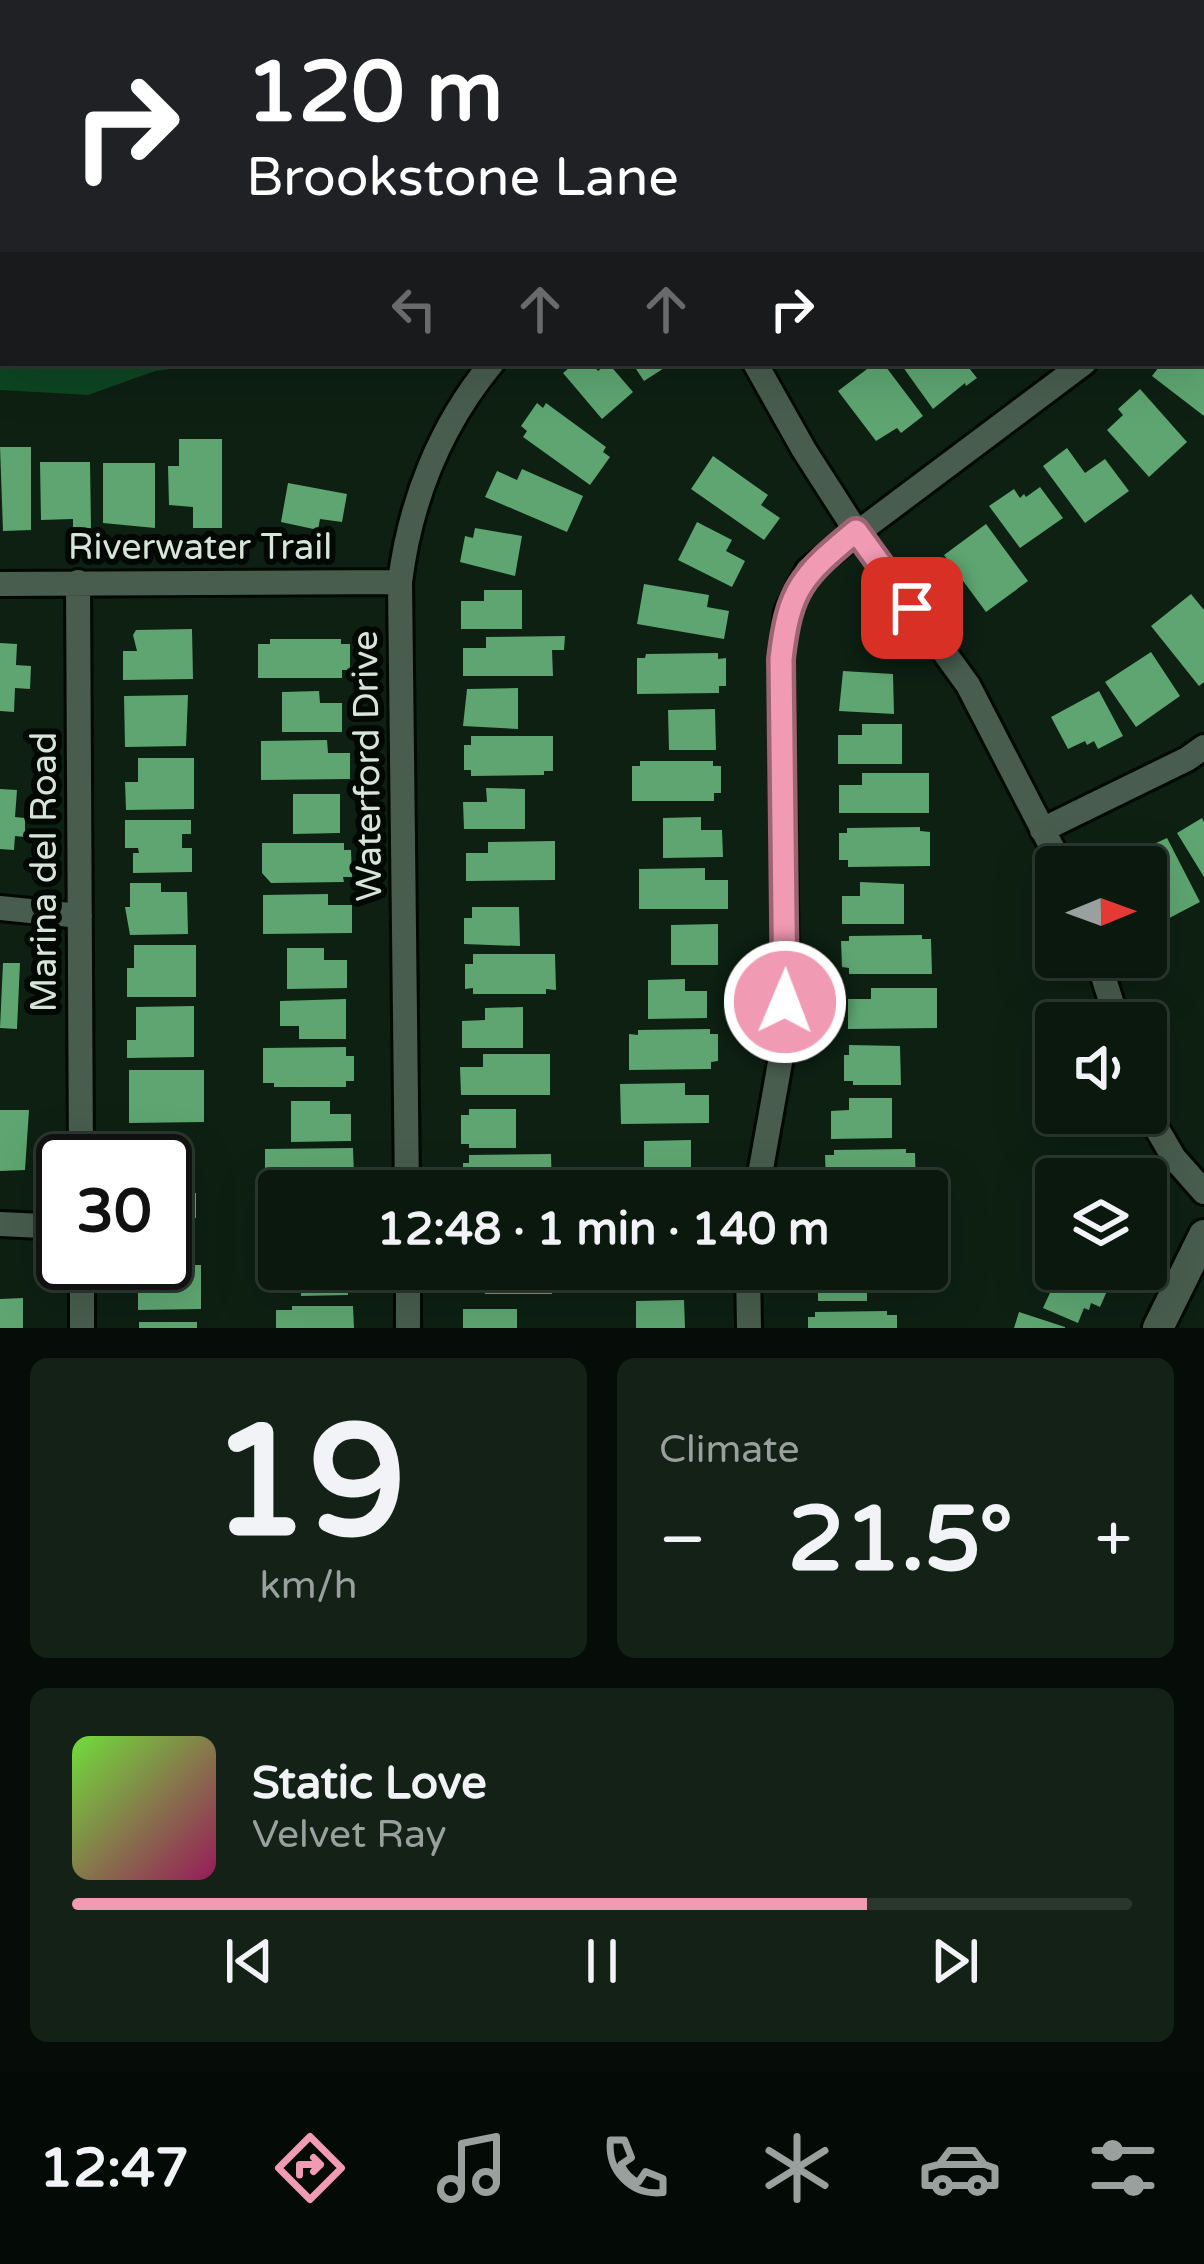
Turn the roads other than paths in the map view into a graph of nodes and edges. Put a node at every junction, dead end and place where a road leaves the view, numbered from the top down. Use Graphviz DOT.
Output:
graph roads {
  1 [pos="490,366"];
  2 [pos="757,366"];
  3 [pos="1080,366"];
  4 [pos="856,531"];
  5 [pos="78,582"];
  6 [pos="400,582"];
  7 [pos="0,584"];
  8 [pos="1204,747"];
  9 [pos="1042,830"];
  10 [pos="1051,846"];
  11 [pos="0,908"];
  12 [pos="80,916"];
  13 [pos="81,1134"];
  14 [pos="1160,1134"];
  15 [pos="407,1170"];
  16 [pos="761,1170"];
  17 [pos="1204,1192"];
  18 [pos="0,1225"];
  19 [pos="36,1226"];
  20 [pos="1204,1234"];
  21 [pos="82,1290"];
  22 [pos="408,1290"];
  23 [pos="748,1290"];
  24 [pos="82,1328"];
  25 [pos="409,1328"];
  26 [pos="749,1328"];
  27 [pos="1157,1328"];
  1 -- 6 [label="street, Waterford Drive"];
  2 -- 4 [label="street"];
  3 -- 4 [label="street"];
  4 -- 9 [label="street"];
  4 -- 16 [label="street"];
  5 -- 6 [label="street, Riverwater Trail"];
  5 -- 7 [label="street, Riverwater Trail"];
  5 -- 12 [label="street, Marina del Road"];
  6 -- 15 [label="street, Waterford Drive"];
  8 -- 9 [label="street"];
  9 -- 10 [label="street"];
  11 -- 12 [label="street"];
  12 -- 13 [label="street, Marina del Road"];
  14 -- 17 [label="street"];
  18 -- 19 [label="street"];
  20 -- 27 [label="street"];
  21 -- 24 [label="street"];
  22 -- 25 [label="street"];
  23 -- 26 [label="street"];
}
